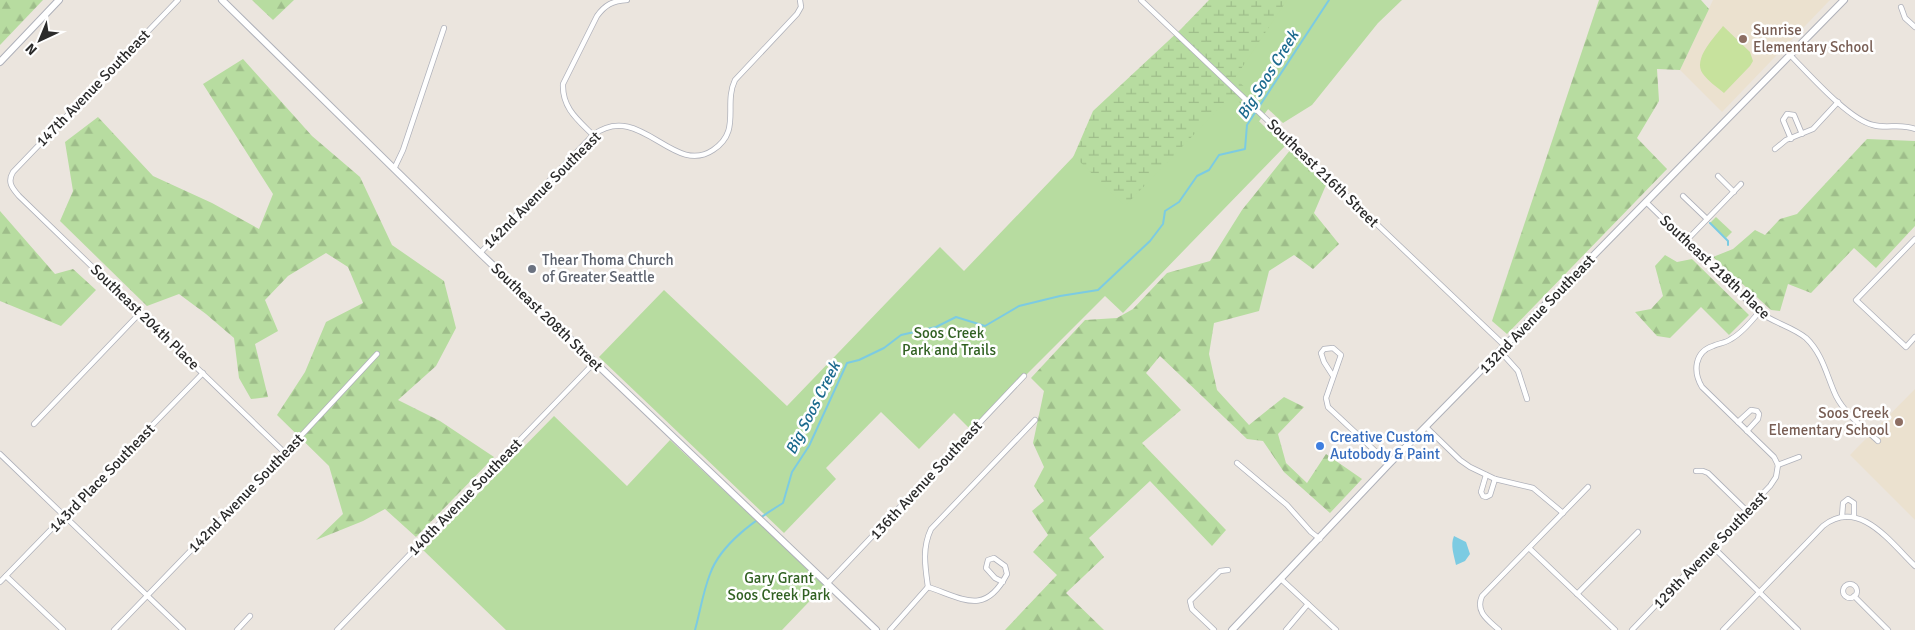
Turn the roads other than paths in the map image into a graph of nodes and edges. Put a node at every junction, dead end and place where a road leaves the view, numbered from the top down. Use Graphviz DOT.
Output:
graph roads {
  1 [pos="59,0"];
  2 [pos="178,0"];
  3 [pos="222,0"];
  4 [pos="627,0"];
  5 [pos="800,0"];
  6 [pos="1141,0"];
  7 [pos="1844,0"];
  8 [pos="1901,6"];
  9 [pos="1915,27"];
  10 [pos="444,28"];
  11 [pos="1790,55"];
  12 [pos="0,62"];
  13 [pos="1838,102"];
  14 [pos="1915,129"];
  15 [pos="1802,134"];
  16 [pos="593,136"];
  17 [pos="1791,138"];
  18 [pos="1776,149"];
  19 [pos="394,169"];
  20 [pos="1718,176"];
  21 [pos="9,178"];
  22 [pos="1741,184"];
  23 [pos="1734,192"];
  24 [pos="1683,196"];
  25 [pos="1646,202"];
  26 [pos="1707,219"];
  27 [pos="1915,239"];
  28 [pos="1686,241"];
  29 [pos="480,253"];
  30 [pos="140,312"];
  31 [pos="1759,312"];
  32 [pos="1915,338"];
  33 [pos="1503,348"];
  34 [pos="377,354"];
  35 [pos="594,363"];
  36 [pos="203,373"];
  37 [pos="1024,376"];
  38 [pos="1333,376"];
  39 [pos="1527,399"];
  40 [pos="1035,420"];
  41 [pos="1738,422"];
  42 [pos="34,424"];
  43 [pos="1426,427"];
  44 [pos="1747,431"];
  45 [pos="1878,441"];
  46 [pos="285,453"];
  47 [pos="0,454"];
  48 [pos="1798,457"];
  49 [pos="1237,463"];
  50 [pos="1389,464"];
  51 [pos="1778,465"];
  52 [pos="1696,471"];
  53 [pos="1486,475"];
  54 [pos="1495,479"];
  55 [pos="1588,488"];
  56 [pos="1747,511"];
  57 [pos="1563,513"];
  58 [pos="65,515"];
  59 [pos="1845,516"];
  60 [pos="1854,517"];
  61 [pos="1638,532"];
  62 [pos="1320,539"];
  63 [pos="1713,547"];
  64 [pos="1529,548"];
  65 [pos="1915,566"];
  66 [pos="1228,570"];
  67 [pos="6,576"];
  68 [pos="1281,579"];
  69 [pos="0,582"];
  70 [pos="1003,582"];
  71 [pos="827,584"];
  72 [pos="928,586"];
  73 [pos="1759,592"];
  74 [pos="1577,594"];
  75 [pos="147,596"];
  76 [pos="1854,596"];
  77 [pos="1308,604"];
  78 [pos="250,616"];
  79 [pos="1496,629"];
  80 [pos="63,630"];
  81 [pos="114,630"];
  82 [pos="183,630"];
  83 [pos="238,630"];
  84 [pos="337,630"];
  85 [pos="876,630"];
  86 [pos="890,630"];
  87 [pos="1214,630"];
  88 [pos="1232,630"];
  89 [pos="1286,630"];
  90 [pos="1336,630"];
  91 [pos="1615,630"];
  92 [pos="1632,630"];
  93 [pos="1723,630"];
  94 [pos="1798,630"];
  95 [pos="1888,630"];
  1 -- 12 [label="street"];
  2 -- 21 [label="street, 147th Avenue Southeast"];
  3 -- 19 [label="street, Southeast 208th Street"];
  4 -- 16 [label="street"];
  5 -- 16 [label="street, 142nd Avenue Southeast"];
  6 -- 33 [label="street, Southeast 216th Street"];
  7 -- 11 [label="street, 132nd Avenue Southeast"];
  8 -- 9 [label="street"];
  10 -- 19 [label="street"];
  11 -- 13 [label="street"];
  11 -- 25 [label="street, 132nd Avenue Southeast"];
  13 -- 14 [label="street"];
  13 -- 15 [label="street"];
  15 -- 17 [label="street"];
  15 -- 17 [label="street"];
  16 -- 29 [label="street, 142nd Avenue Southeast"];
  17 -- 18 [label="street"];
  19 -- 29 [label="street, Southeast 208th Street"];
  20 -- 23 [label="street"];
  21 -- 30 [label="street, Southeast 204th Place"];
  22 -- 23 [label="street"];
  23 -- 26 [label="street"];
  24 -- 26 [label="street"];
  25 -- 28 [label="street, Southeast 218th Place"];
  25 -- 33 [label="street, 132nd Avenue Southeast"];
  26 -- 28 [label="street"];
  27 -- 32 [label="street"];
  28 -- 31 [label="street, Southeast 218th Place"];
  29 -- 35 [label="street, Southeast 208th Street"];
  30 -- 36 [label="street, Southeast 204th Place"];
  30 -- 42 [label="street"];
  31 -- 41 [label="street"];
  31 -- 45 [label="street, Southeast 218th Place"];
  33 -- 39 [label="street, Southeast 216th Street"];
  33 -- 43 [label="street, 132nd Avenue Southeast"];
  34 -- 46 [label="street, 142nd Avenue Southeast"];
  35 -- 71 [label="street, Southeast 208th Street"];
  35 -- 84 [label="street, 140th Avenue Southeast"];
  36 -- 46 [label="street, Southeast 204th Place"];
  36 -- 58 [label="street, 143rd Place Southeast"];
  37 -- 71 [label="street, 136th Avenue Southeast"];
  38 -- 38 [label="street"];
  38 -- 50 [label="street"];
  40 -- 72 [label="street"];
  41 -- 44 [label="street"];
  41 -- 44 [label="street"];
  43 -- 50 [label="street, 132nd Avenue Southeast"];
  43 -- 53 [label="street"];
  44 -- 51 [label="street"];
  46 -- 75 [label="street, 142nd Avenue Southeast"];
  47 -- 58 [label="street"];
  48 -- 51 [label="street"];
  49 -- 62 [label="street"];
  50 -- 62 [label="street, 132nd Avenue Southeast"];
  51 -- 56 [label="street, 129th Avenue Southeast"];
  52 -- 56 [label="street"];
  53 -- 54 [label="street"];
  53 -- 54 [label="street"];
  54 -- 57 [label="street"];
  55 -- 57 [label="street"];
  56 -- 63 [label="street, 129th Avenue Southeast"];
  57 -- 64 [label="street"];
  58 -- 67 [label="street, 143rd Place Southeast"];
  58 -- 75 [label="street"];
  59 -- 60 [label="street"];
  59 -- 60 [label="street"];
  59 -- 73 [label="street"];
  60 -- 65 [label="street"];
  61 -- 74 [label="street"];
  62 -- 68 [label="street, 132nd Avenue Southeast"];
  63 -- 73 [label="street"];
  63 -- 92 [label="street, 129th Avenue Southeast"];
  64 -- 74 [label="street"];
  64 -- 79 [label="street"];
  66 -- 87 [label="street"];
  67 -- 69 [label="street, 143rd Place Southeast"];
  67 -- 80 [label="street"];
  68 -- 77 [label="street"];
  68 -- 88 [label="street, 132nd Avenue Southeast"];
  70 -- 70 [label="street"];
  70 -- 72 [label="street"];
  71 -- 85 [label="street, Southeast 208th Street"];
  72 -- 86 [label="street"];
  73 -- 93 [label="street"];
  73 -- 94 [label="street"];
  74 -- 91 [label="street"];
  75 -- 81 [label="street, 142nd Avenue Southeast"];
  75 -- 82 [label="street"];
  76 -- 95 [label="street"];
  77 -- 89 [label="street"];
  77 -- 90 [label="street"];
  78 -- 83 [label="street"];
}
